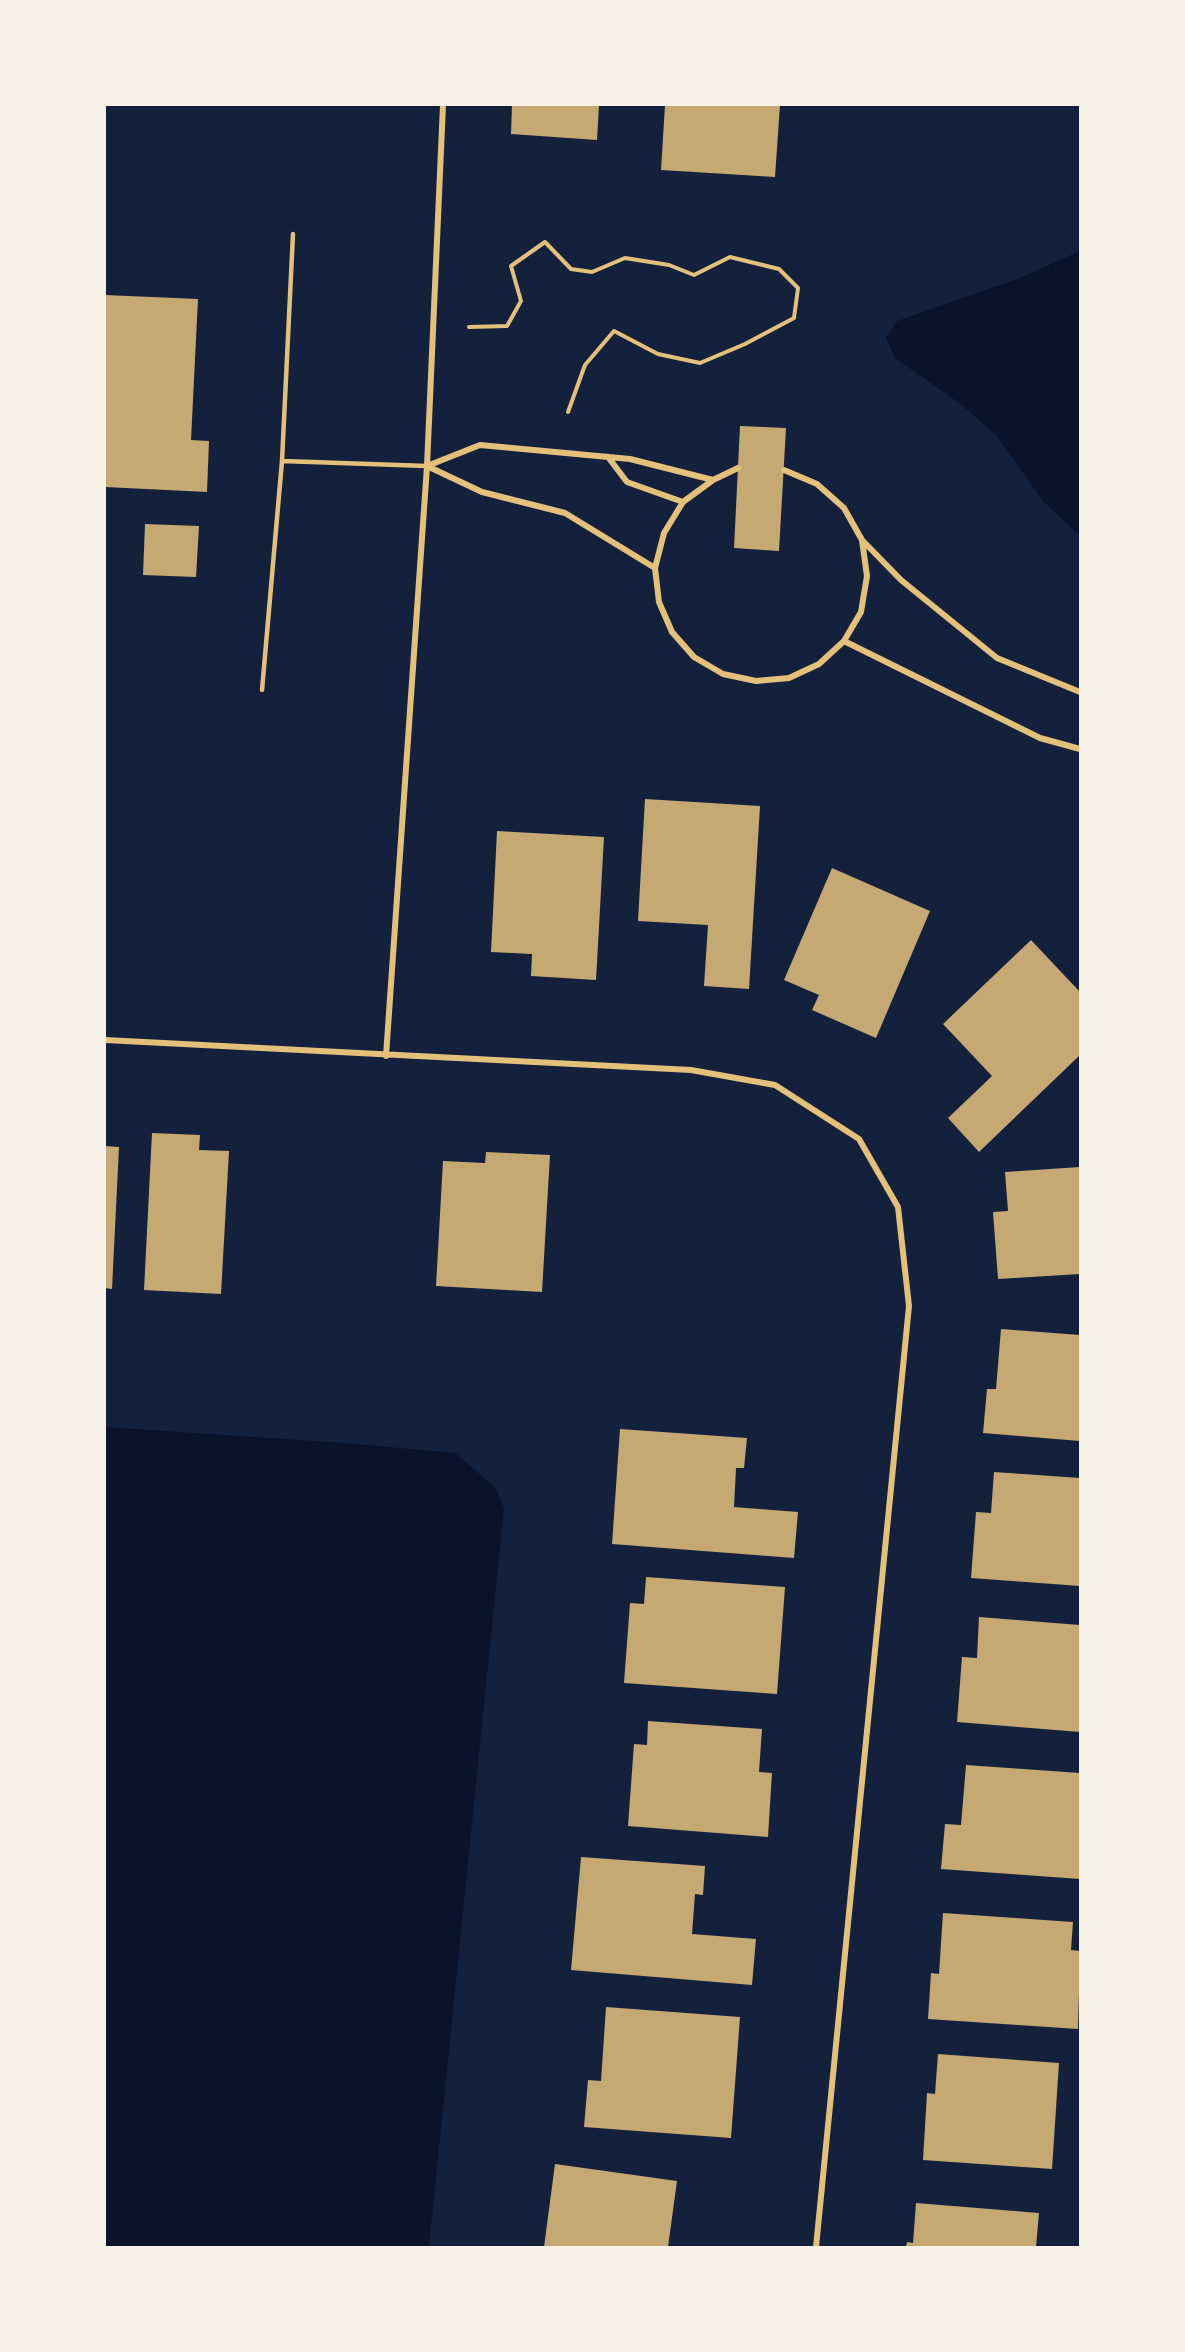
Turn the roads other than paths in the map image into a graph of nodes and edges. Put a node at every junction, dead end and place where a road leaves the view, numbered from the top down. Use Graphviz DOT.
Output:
graph roads {
  1 [pos="443,105"];
  2 [pos="293,234"];
  3 [pos="608,457"];
  4 [pos="282,461"];
  5 [pos="426,466"];
  6 [pos="738,468"];
  7 [pos="784,470"];
  8 [pos="713,480"];
  9 [pos="683,502"];
  10 [pos="862,540"];
  11 [pos="655,568"];
  12 [pos="844,641"];
  13 [pos="262,690"];
  14 [pos="1080,692"];
  15 [pos="1080,749"];
  16 [pos="105,1040"];
  17 [pos="386,1056"];
  18 [pos="816,2247"];
  1 -- 5 [label="street"];
  2 -- 4 [label="lane"];
  3 -- 5 [label="street"];
  3 -- 8 [label="street"];
  3 -- 9 [label="street"];
  4 -- 5 [label="lane"];
  4 -- 13 [label="lane"];
  5 -- 11 [label="street"];
  5 -- 17 [label="street"];
  6 -- 8 [label="street"];
  7 -- 10 [label="street"];
  8 -- 9 [label="street"];
  9 -- 11 [label="street"];
  10 -- 12 [label="street"];
  10 -- 14 [label="street"];
  11 -- 12 [label="street"];
  12 -- 15 [label="street"];
  16 -- 17 [label="street"];
  17 -- 18 [label="street"];
}
